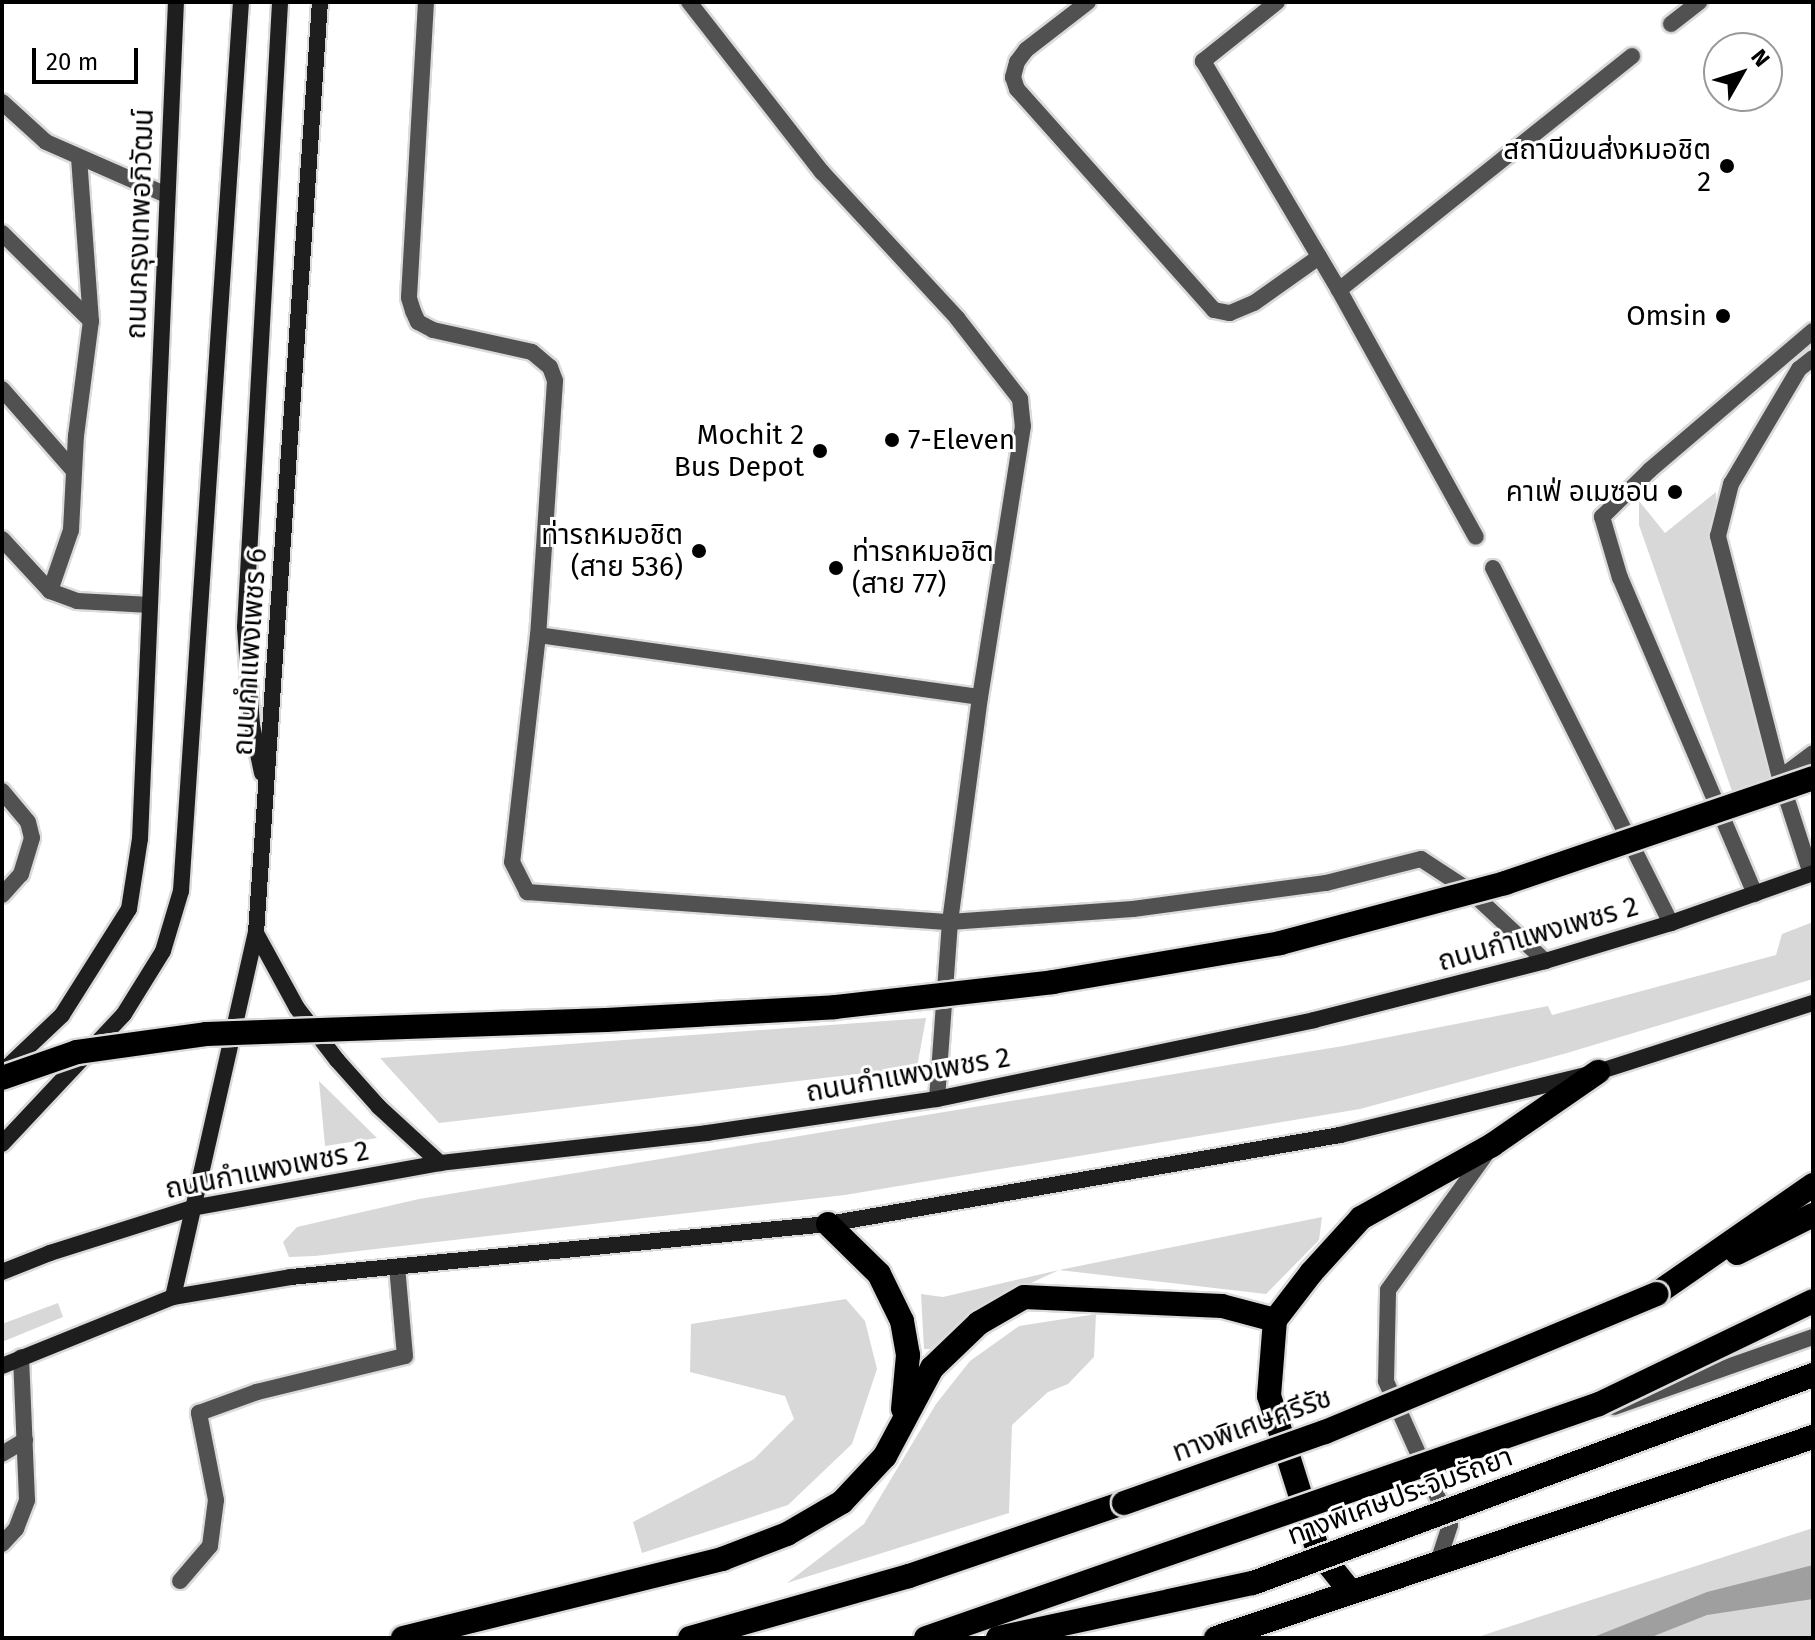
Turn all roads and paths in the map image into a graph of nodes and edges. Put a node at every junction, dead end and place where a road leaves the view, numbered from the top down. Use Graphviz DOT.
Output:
graph roads {
  1 [pos="176,2"];
  2 [pos="241,2"];
  3 [pos="280,2"];
  4 [pos="320,2"];
  5 [pos="426,2"];
  6 [pos="689,2"];
  7 [pos="1088,2"];
  8 [pos="1277,2"];
  9 [pos="1699,2"];
  10 [pos="1671,24"];
  11 [pos="1632,56"];
  12 [pos="2,102"];
  13 [pos="79,158"];
  14 [pos="167,195"];
  15 [pos="2,233"];
  16 [pos="1319,257"];
  17 [pos="1339,290"];
  18 [pos="91,321"];
  19 [pos="1813,331"];
  20 [pos="1813,358"];
  21 [pos="2,389"];
  22 [pos="74,471"];
  23 [pos="1476,537"];
  24 [pos="2,539"];
  25 [pos="1493,568"];
  26 [pos="50,591"];
  27 [pos="150,605"];
  28 [pos="538,635"];
  29 [pos="980,697"];
  30 [pos="1813,753"];
  31 [pos="1780,778"];
  32 [pos="1813,778"];
  33 [pos="2,791"];
  34 [pos="266,794"];
  35 [pos="1812,873"];
  36 [pos="1755,894"];
  37 [pos="2,895"];
  38 [pos="950,922"];
  39 [pos="1671,923"];
  40 [pos="256,933"];
  41 [pos="1545,961"];
  42 [pos="1813,1003"];
  43 [pos="1598,1072"];
  44 [pos="2,1075"];
  45 [pos="937,1099"];
  46 [pos="2,1144"];
  47 [pos="1492,1145"];
  48 [pos="440,1163"];
  49 [pos="1813,1185"];
  50 [pos="192,1208"];
  51 [pos="1813,1215"];
  52 [pos="828,1224"];
  53 [pos="397,1267"];
  54 [pos="2,1272"];
  55 [pos="1656,1294"];
  56 [pos="173,1297"];
  57 [pos="1813,1301"];
  58 [pos="1275,1320"];
  59 [pos="1813,1337"];
  60 [pos="21,1357"];
  61 [pos="2,1366"];
  62 [pos="1813,1375"];
  63 [pos="902,1419"];
  64 [pos="1813,1437"];
  65 [pos="25,1440"];
  66 [pos="2,1454"];
  67 [pos="1428,1472"];
  68 [pos="2,1544"];
  69 [pos="1438,1562"];
  70 [pos="180,1581"];
  71 [pos="1350,1591"];
  72 [pos="403,1638"];
  73 [pos="690,1638"];
  74 [pos="926,1638"];
  75 [pos="998,1638"];
  76 [pos="1216,1638"];
  1 -- 14 [label="street, ถนนกรุงเทพอภิวัฒน์"];
  2 -- 46 [label="street, ถนนกำแพงเพชร 6"];
  3 -- 34 [label="street"];
  4 -- 34 [label="street, ถนนกำแพงเพชร 6"];
  5 -- 28 [label="lane"];
  6 -- 29 [label="lane"];
  7 -- 16 [label="lane"];
  8 -- 16 [label="lane"];
  9 -- 10 [label="lane"];
  11 -- 17 [label="lane"];
  12 -- 13 [label="lane"];
  13 -- 14 [label="lane"];
  13 -- 18 [label="lane"];
  14 -- 27 [label="street, ถนนกรุงเทพอภิวัฒน์"];
  15 -- 18 [label="lane"];
  16 -- 17 [label="lane"];
  17 -- 23 [label="lane"];
  18 -- 22 [label="lane"];
  19 -- 36 [label="lane"];
  20 -- 31 [label="lane"];
  21 -- 22 [label="lane"];
  22 -- 26 [label="lane"];
  24 -- 26 [label="lane"];
  25 -- 39 [label="lane"];
  26 -- 27 [label="lane"];
  27 -- 44 [label="street"];
  28 -- 29 [label="lane"];
  28 -- 38 [label="lane"];
  29 -- 38 [label="lane"];
  30 -- 31 [label="lane"];
  31 -- 35 [label="lane"];
  32 -- 44 [label="highway, bridge"];
  33 -- 37 [label="lane"];
  34 -- 40 [label="street, ถนนกำแพงเพชร 6"];
  35 -- 36 [label="street, ถนนกำแพงเพชร 2"];
  36 -- 39 [label="street, ถนนกำแพงเพชร 2"];
  38 -- 41 [label="lane"];
  38 -- 45 [label="lane"];
  39 -- 41 [label="street, ถนนกำแพงเพชร 2"];
  40 -- 48 [label="street"];
  40 -- 50 [label="street, ถนนกำแพงเพชร 6"];
  41 -- 45 [label="street, ถนนกำแพงเพชร 2"];
  42 -- 43 [label="street"];
  43 -- 47 [label="highway"];
  43 -- 52 [label="street"];
  45 -- 48 [label="street, ถนนกำแพงเพชร 2"];
  47 -- 58 [label="highway"];
  47 -- 67 [label="lane"];
  48 -- 50 [label="street, ถนนกำแพงเพชร 2"];
  49 -- 55 [label="highway"];
  50 -- 54 [label="street, ถนนกำแพงเพชร 2"];
  50 -- 56 [label="street, ถนนกำแพงเพชร 6"];
  51 -- 55 [label="highway, ทางพิเศษศรีรัช"];
  52 -- 53 [label="street"];
  52 -- 63 [label="highway"];
  53 -- 56 [label="street"];
  53 -- 70 [label="lane"];
  55 -- 73 [label="highway, ทางพิเศษศรีรัช, bridge"];
  56 -- 60 [label="street"];
  57 -- 74 [label="highway, bridge"];
  58 -- 63 [label="highway"];
  58 -- 71 [label="highway"];
  59 -- 67 [label="lane"];
  60 -- 61 [label="street"];
  60 -- 65 [label="lane"];
  62 -- 75 [label="highway, ทางพิเศษประจิมรัถยา, bridge"];
  63 -- 72 [label="highway"];
  64 -- 69 [label="highway"];
  65 -- 66 [label="lane"];
  65 -- 68 [label="lane"];
  67 -- 69 [label="lane"];
  69 -- 71 [label="highway"];
  71 -- 76 [label="highway"];
}
